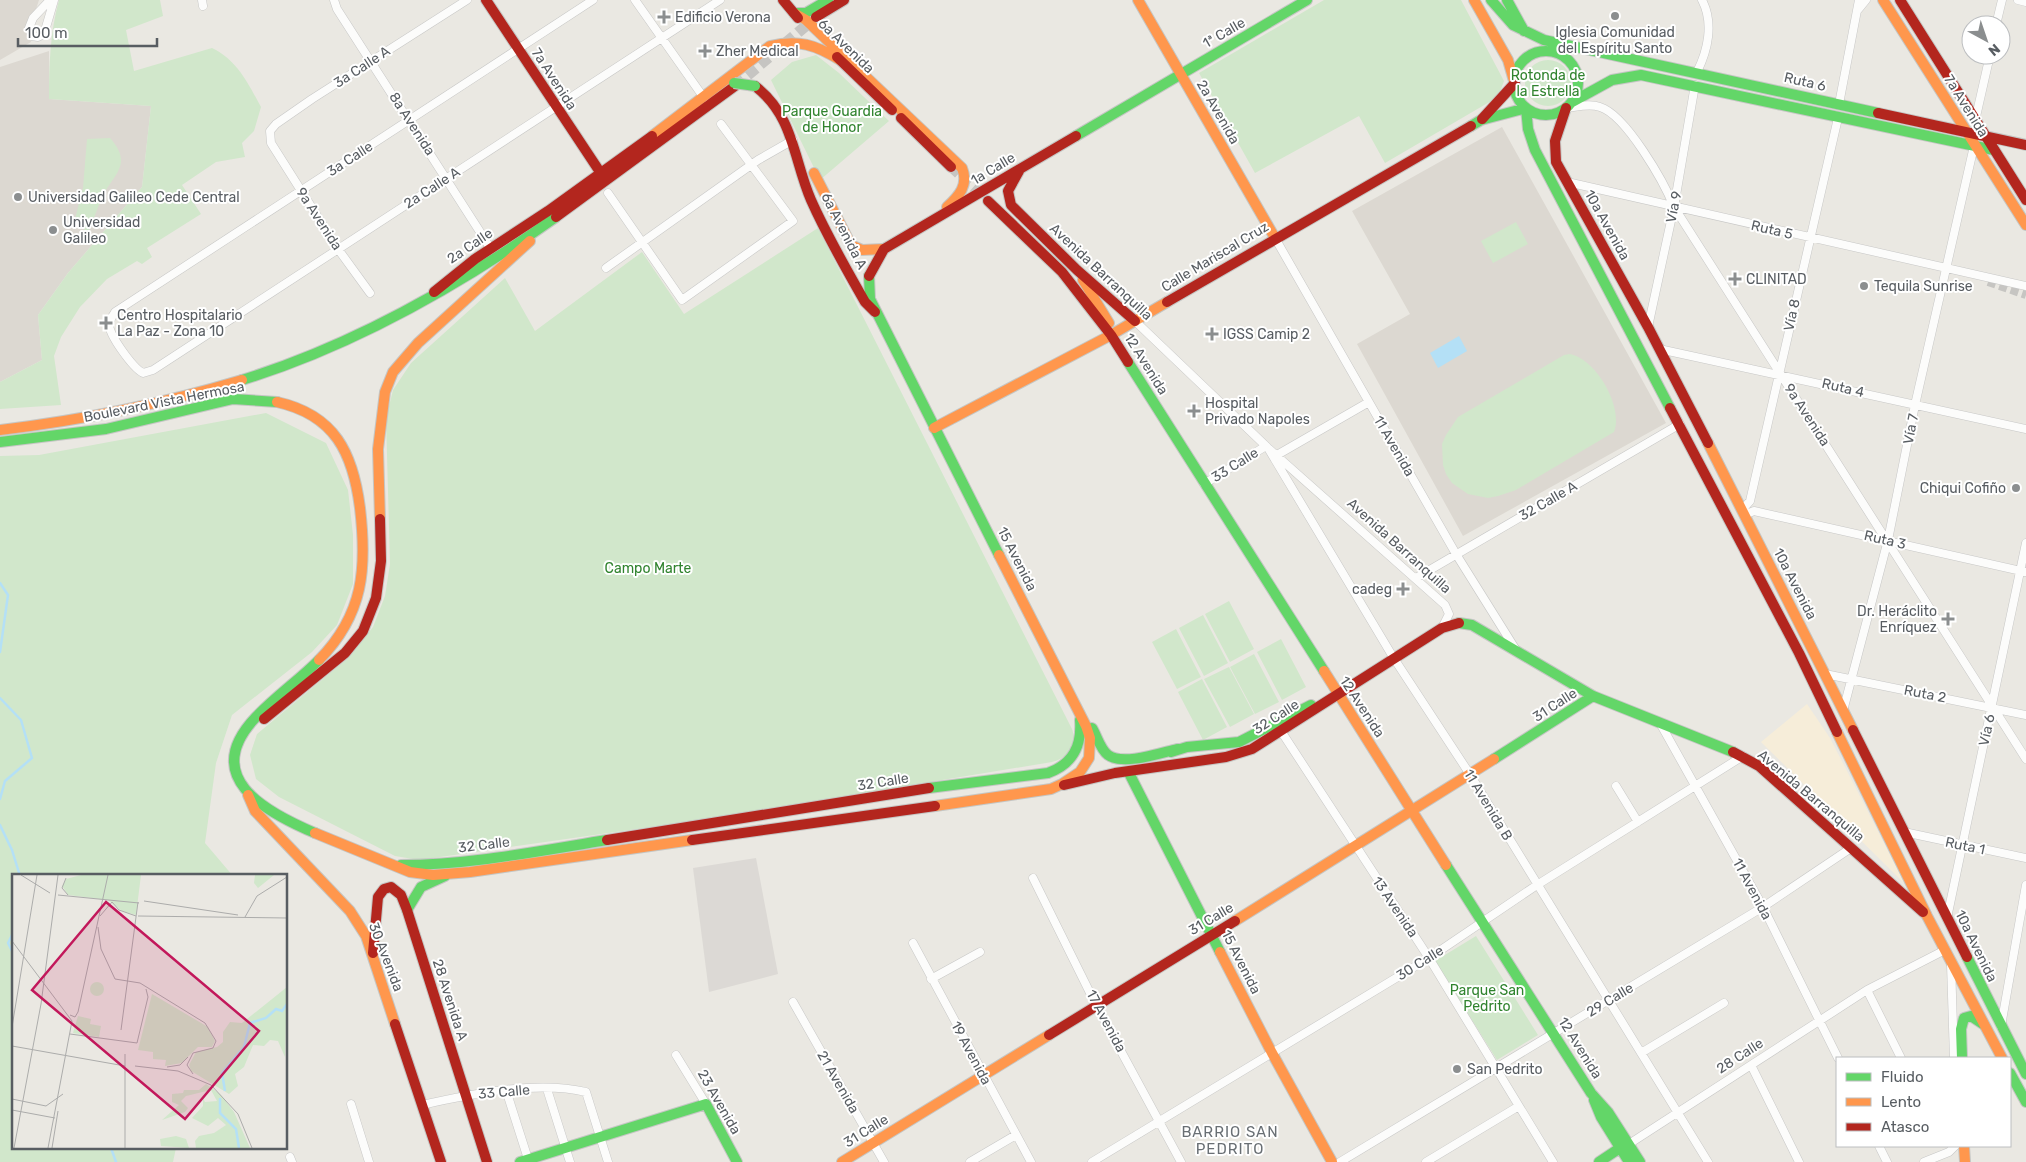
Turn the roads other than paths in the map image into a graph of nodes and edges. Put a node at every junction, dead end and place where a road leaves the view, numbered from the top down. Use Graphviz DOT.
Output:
graph roads {
  1 [pos="50,0"];
  2 [pos="54,0"];
  3 [pos="334,0"];
  4 [pos="468,0"];
  5 [pos="486,0"];
  6 [pos="593,0"];
  7 [pos="635,0"];
  8 [pos="720,0"];
  9 [pos="783,0"];
  10 [pos="828,0"];
  11 [pos="844,0"];
  12 [pos="1138,0"];
  13 [pos="1307,0"];
  14 [pos="1474,0"];
  15 [pos="1490,0"];
  16 [pos="1507,0"];
  17 [pos="1702,0"];
  18 [pos="1859,0"];
  19 [pos="1866,0"];
  20 [pos="1883,0"];
  21 [pos="1900,0"];
  22 [pos="2002,0"];
  23 [pos="2018,0"];
  24 [pos="2026,2"];
  25 [pos="1857,11"];
  26 [pos="794,13"];
  27 [pos="1998,15"];
  28 [pos="816,17"];
  29 [pos="1524,31"];
  30 [pos="662,38"];
  31 [pos="1544,40"];
  32 [pos="1578,47"];
  33 [pos="518,49"];
  34 [pos="1560,55"];
  35 [pos="840,60"];
  36 [pos="371,61"];
  37 [pos="1988,65"];
  38 [pos="1697,72"];
  39 [pos="1181,74"];
  40 [pos="1515,83"];
  41 [pos="734,85"];
  42 [pos="1695,85"];
  43 [pos="713,91"];
  44 [pos="704,98"];
  45 [pos="1839,104"];
  46 [pos="1569,105"];
  47 [pos="555,107"];
  48 [pos="1526,108"];
  49 [pos="892,110"];
  50 [pos="1500,115"];
  51 [pos="901,118"];
  52 [pos="1838,118"];
  53 [pos="409,120"];
  54 [pos="1481,120"];
  55 [pos="1975,121"];
  56 [pos="721,124"];
  57 [pos="1528,129"];
  58 [pos="1966,132"];
  59 [pos="1985,136"];
  60 [pos="793,140"];
  61 [pos="271,143"];
  62 [pos="2026,145"];
  63 [pos="1974,146"];
  64 [pos="1994,150"];
  65 [pos="751,164"];
  66 [pos="951,166"];
  67 [pos="1019,170"];
  68 [pos="600,172"];
  69 [pos="814,173"];
  70 [pos="447,178"];
  71 [pos="1567,182"];
  72 [pos="301,191"];
  73 [pos="608,193"];
  74 [pos="2026,200"];
  75 [pos="988,202"];
  76 [pos="1674,207"];
  77 [pos="936,217"];
  78 [pos="555,218"];
  79 [pos="2026,226"];
  80 [pos="1275,238"];
  81 [pos="1809,238"];
  82 [pos="642,242"];
  83 [pos="338,249"];
  84 [pos="492,249"];
  85 [pos="884,249"];
  86 [pos="606,268"];
  87 [pos="1077,270"];
  88 [pos="1947,270"];
  89 [pos="1978,276"];
  90 [pos="1988,282"];
  91 [pos="2026,286"];
  92 [pos="370,293"];
  93 [pos="428,297"];
  94 [pos="879,317"];
  95 [pos="1134,321"];
  96 [pos="1648,327"];
  97 [pos="1111,335"];
  98 [pos="1659,349"];
  99 [pos="143,373"];
  100 [pos="1780,374"];
  101 [pos="1369,402"];
  102 [pos="1915,405"];
  103 [pos="1680,424"];
  104 [pos="934,428"];
  105 [pos="2026,429"];
  106 [pos="0,430"];
  107 [pos="0,442"];
  108 [pos="1267,447"];
  109 [pos="1276,455"];
  110 [pos="1204,484"];
  111 [pos="1737,500"];
  112 [pos="1743,512"];
  113 [pos="1888,540"];
  114 [pos="2026,542"];
  115 [pos="1456,554"];
  116 [pos="2023,571"];
  117 [pos="1416,578"];
  118 [pos="1442,628"];
  119 [pos="1517,652"];
  120 [pos="1393,657"];
  121 [pos="1825,674"];
  122 [pos="1851,679"];
  123 [pos="1337,693"];
  124 [pos="1593,696"];
  125 [pos="1076,703"];
  126 [pos="1992,707"];
  127 [pos="1843,711"];
  128 [pos="2026,715"];
  129 [pos="1660,723"];
  130 [pos="1849,723"];
  131 [pos="1835,726"];
  132 [pos="244,731"];
  133 [pos="1281,731"];
  134 [pos="1177,749"];
  135 [pos="1743,756"];
  136 [pos="2026,759"];
  137 [pos="1129,773"];
  138 [pos="1115,774"];
  139 [pos="1471,776"];
  140 [pos="1616,786"];
  141 [pos="1696,786"];
  142 [pos="1051,788"];
  143 [pos="248,795"];
  144 [pos="1413,812"];
  145 [pos="1638,822"];
  146 [pos="1904,832"];
  147 [pos="1963,845"];
  148 [pos="1355,848"];
  149 [pos="1851,848"];
  150 [pos="2026,858"];
  151 [pos="390,863"];
  152 [pos="457,873"];
  153 [pos="1033,878"];
  154 [pos="1537,885"];
  155 [pos="2026,885"];
  156 [pos="1763,907"];
  157 [pos="407,910"];
  158 [pos="1927,916"];
  159 [pos="1948,918"];
  160 [pos="1482,921"];
  161 [pos="1211,935"];
  162 [pos="913,943"];
  163 [pos="1945,950"];
  164 [pos="980,952"];
  165 [pos="373,954"];
  166 [pos="1429,958"];
  167 [pos="1950,962"];
  168 [pos="931,980"];
  169 [pos="1867,990"];
  170 [pos="1608,1001"];
  171 [pos="793,1002"];
  172 [pos="1724,1002"];
  173 [pos="1096,1005"];
  174 [pos="1820,1020"];
  175 [pos="1983,1024"];
  176 [pos="2001,1026"];
  177 [pos="1554,1034"];
  178 [pos="1272,1053"];
  179 [pos="1641,1053"];
  180 [pos="676,1055"];
  181 [pos="1838,1057"];
  182 [pos="1900,1057"];
  183 [pos="1954,1057"];
  184 [pos="1962,1057"];
  185 [pos="2001,1057"];
  186 [pos="1751,1065"];
  187 [pos="1498,1068"];
  188 [pos="2026,1074"];
  189 [pos="982,1075"];
  190 [pos="2011,1075"];
  191 [pos="547,1089"];
  192 [pos="506,1090"];
  193 [pos="466,1095"];
  194 [pos="2026,1102"];
  195 [pos="351,1104"];
  196 [pos="422,1104"];
  197 [pos="706,1104"];
  198 [pos="1520,1106"];
  199 [pos="1678,1112"];
  200 [pos="1159,1121"];
  201 [pos="1016,1135"];
  202 [pos="601,1136"];
  203 [pos="873,1143"];
  204 [pos="1624,1146"];
  205 [pos="1880,1147"];
  206 [pos="1964,1147"];
  207 [pos="566,1148"];
  208 [pos="1948,1149"];
  209 [pos="526,1161"];
  210 [pos="369,1162"];
  211 [pos="441,1162"];
  212 [pos="487,1162"];
  213 [pos="570,1162"];
  214 [pos="608,1162"];
  215 [pos="738,1162"];
  216 [pos="842,1162"];
  217 [pos="884,1162"];
  218 [pos="970,1162"];
  219 [pos="1031,1162"];
  220 [pos="1092,1162"];
  221 [pos="1182,1162"];
  222 [pos="1332,1162"];
  223 [pos="1340,1162"];
  224 [pos="1426,1162"];
  225 [pos="1553,1162"];
  226 [pos="1599,1162"];
  227 [pos="1629,1162"];
  228 [pos="1640,1162"];
  229 [pos="1708,1162"];
  230 [pos="1799,1162"];
  231 [pos="1887,1162"];
  232 [pos="1924,1162"];
  233 [pos="1965,1162"];
  1 -- 2 [label="street"];
  3 -- 36 [label="street, 8a Avenida"];
  4 -- 36 [label="street, 3a Calle A"];
  5 -- 33 [label="main road, 7a Avenida"];
  6 -- 33 [label="street, 3a Calle"];
  7 -- 30 [label="street"];
  8 -- 30 [label="street, 2a Calle A"];
  9 -- 26 [label="main road, 6a Avenida"];
  10 -- 26 [label="main road"];
  11 -- 28 [label="main road"];
  12 -- 39 [label="main road, 2a Avenida"];
  13 -- 39 [label="main road, 1ª Calle"];
  14 -- 40 [label="main road"];
  15 -- 29 [label="main road"];
  16 -- 29 [label="main road"];
  17 -- 38 [label="street"];
  18 -- 25 [label="street"];
  19 -- 25 [label="street"];
  20 -- 58 [label="main road, 7a Avenida"];
  21 -- 55 [label="main road, 7a Avenida"];
  22 -- 27 [label="street"];
  23 -- 24 [label="street"];
  25 -- 45 [label="street"];
  26 -- 35 [label="main road, 6a Avenida"];
  26 -- 77 [label="main road"];
  29 -- 31 [label="main road"];
  30 -- 44 [label="street"];
  30 -- 47 [label="street, 2a Calle A"];
  31 -- 32 [label="main road, Ruta 6"];
  31 -- 34 [label="main road"];
  32 -- 34 [label="main road"];
  32 -- 38 [label="main road, Ruta 6"];
  33 -- 47 [label="main road, 7a Avenida"];
  33 -- 53 [label="street, 3a Calle"];
  34 -- 40 [label="main road"];
  34 -- 46 [label="main road"];
  35 -- 43 [label="main road, 2a Calle"];
  35 -- 49 [label="main road, 6a Avenida"];
  36 -- 53 [label="street, 8a Avenida"];
  36 -- 61 [label="street, 3a Calle A"];
  37 -- 55 [label="street"];
  38 -- 45 [label="main road, Ruta 6"];
  39 -- 67 [label="main road, 1a Calle"];
  39 -- 80 [label="main road, 2a Avenida"];
  40 -- 48 [label="main road"];
  40 -- 54 [label="main road, Calle Mariscal Cruz"];
  41 -- 43 [label="main road, 6a Avenida A"];
  41 -- 60 [label="main road, 6a Avenida A, bridge"];
  41 -- 78 [label="main road, 2a Calle"];
  42 -- 46 [label="main road, Ruta 6"];
  42 -- 52 [label="main road, Ruta 6"];
  42 -- 76 [label="street, Vía 9"];
  43 -- 44 [label="main road, 2a Calle"];
  44 -- 68 [label="main road, 2a Calle"];
  45 -- 58 [label="main road, Ruta 6"];
  46 -- 48 [label="main road"];
  46 -- 71 [label="main road, 10a Avenida"];
  46 -- 76 [label="street, 9a Avenida"];
  47 -- 68 [label="main road, 7a Avenida"];
  47 -- 70 [label="street, 2a Calle A"];
  48 -- 50 [label="main road, Calle Mariscal Cruz"];
  48 -- 57 [label="main road, 10a Avenida"];
  50 -- 54 [label="main road, Calle Mariscal Cruz"];
  50 -- 57 [label="main road"];
  51 -- 66 [label="main road"];
  52 -- 63 [label="main road, Ruta 6"];
  52 -- 81 [label="street, Vía 8"];
  53 -- 70 [label="street, 8a Avenida"];
  53 -- 72 [label="street, 3a Calle"];
  54 -- 80 [label="main road, Calle Mariscal Cruz"];
  55 -- 59 [label="main road, 7a Avenida"];
  56 -- 65 [label="street"];
  57 -- 103 [label="main road, 10a Avenida"];
  58 -- 59 [label="main road, Ruta 6"];
  58 -- 63 [label="main road, 7a Avenida"];
  59 -- 62 [label="main road, Ruta 6"];
  59 -- 64 [label="main road, 7a Avenida"];
  60 -- 65 [label="street"];
  60 -- 94 [label="main road, 6a Avenida A"];
  61 -- 72 [label="street, 9a Avenida"];
  63 -- 64 [label="main road, Ruta 6"];
  63 -- 79 [label="main road, 7a Avenida"];
  63 -- 88 [label="street, Vía 7"];
  64 -- 74 [label="main road, 7a Avenida"];
  65 -- 82 [label="street"];
  65 -- 82 [label="street"];
  67 -- 77 [label="main road, 1a Calle"];
  67 -- 87 [label="main road, Avenida Barranquilla"];
  68 -- 84 [label="main road, 2a Calle"];
  69 -- 85 [label="main road"];
  70 -- 83 [label="street, 2a Calle A"];
  70 -- 84 [label="street, 8a Avenida"];
  71 -- 76 [label="street, Ruta 5"];
  71 -- 96 [label="main road, 10a Avenida"];
  72 -- 83 [label="street, 9a Avenida"];
  72 -- 99 [label="street, 3a Calle"];
  73 -- 82 [label="street"];
  75 -- 97 [label="main road"];
  76 -- 81 [label="street, Ruta 5"];
  76 -- 96 [label="street, Vía 9"];
  76 -- 100 [label="street, 9a Avenida"];
  77 -- 85 [label="main road, 1a Calle"];
  78 -- 93 [label="main road, 2a Calle"];
  78 -- 132 [label="main road"];
  80 -- 95 [label="main road, Calle Mariscal Cruz"];
  80 -- 101 [label="street, 11 Avenida"];
  81 -- 88 [label="street, Ruta 5"];
  81 -- 100 [label="street, Vía 8"];
  82 -- 86 [label="street"];
  83 -- 92 [label="street, 9a Avenida"];
  83 -- 99 [label="street, 2a Calle A"];
  84 -- 93 [label="main road, 2a Calle"];
  85 -- 94 [label="main road, 1a Calle"];
  87 -- 95 [label="main road, Avenida Barranquilla"];
  87 -- 97 [label="main road"];
  88 -- 89 [label="street, Ruta 5"];
  88 -- 102 [label="street, Vía 7"];
  89 -- 90 [label="street, Ruta 5"];
  89 -- 91 [label="street, Ruta 5"];
  93 -- 106 [label="main road, Boulevard Vista Hermosa"];
  94 -- 104 [label="main road, 6a Avenida A"];
  95 -- 97 [label="main road, Calle Mariscal Cruz"];
  95 -- 108 [label="street, Avenida Barranquilla"];
  96 -- 98 [label="main road, 10a Avenida"];
  97 -- 104 [label="main road, Calle Mariscal Cruz"];
  97 -- 110 [label="main road, 12 Avenida"];
  98 -- 100 [label="street, Ruta 4"];
  98 -- 111 [label="main road, 10a Avenida"];
  100 -- 102 [label="street, Ruta 4"];
  100 -- 112 [label="street, Vía 8"];
  100 -- 113 [label="street, 9a Avenida"];
  101 -- 109 [label="street, 33 Calle"];
  101 -- 115 [label="street, 11 Avenida"];
  102 -- 105 [label="street, Ruta 4"];
  102 -- 113 [label="street, Vía 7"];
  103 -- 111 [label="main road"];
  103 -- 115 [label="street, 32 Calle A"];
  103 -- 131 [label="main road, 10a Avenida"];
  104 -- 125 [label="main road, 15 Avenida"];
  107 -- 132 [label="main road, Boulevard Vista Hermosa"];
  108 -- 109 [label="street, Avenida Barranquilla"];
  108 -- 110 [label="street, 33 Calle"];
  108 -- 120 [label="street, 11 Avenida B"];
  109 -- 117 [label="street, Avenida Barranquilla"];
  110 -- 123 [label="main road, 12 Avenida"];
  111 -- 112 [label="main road, 10a Avenida"];
  112 -- 113 [label="street, Ruta 3"];
  112 -- 121 [label="main road, 10a Avenida"];
  113 -- 116 [label="street, Ruta 3"];
  113 -- 122 [label="street, Vía 7"];
  113 -- 126 [label="street, 9a Avenida"];
  114 -- 116 [label="street, Vía 6"];
  115 -- 117 [label="street, 32 Calle A"];
  115 -- 119 [label="street, 11 Avenida"];
  116 -- 126 [label="street, Vía 6"];
  117 -- 118 [label="street, Avenida Barranquilla"];
  118 -- 119 [label="main road, Avenida Barranquilla"];
  118 -- 120 [label="main road, 32 Calle"];
  119 -- 124 [label="main road, Avenida Barranquilla"];
  120 -- 123 [label="main road, 32 Calle"];
  120 -- 139 [label="street, 11 Avenida B"];
  121 -- 122 [label="street, Ruta 2"];
  121 -- 127 [label="main road, 10a Avenida"];
  122 -- 126 [label="street, Ruta 2"];
  122 -- 127 [label="street, Vía 7"];
  123 -- 133 [label="main road, 32 Calle"];
  123 -- 134 [label="main road, 32 Calle"];
  123 -- 144 [label="main road, 12 Avenida"];
  124 -- 129 [label="main road, Avenida Barranquilla"];
  124 -- 139 [label="main road, 31 Calle"];
  125 -- 134 [label="main road"];
  125 -- 142 [label="main road, 32 Calle"];
  125 -- 151 [label="main road, 32 Calle"];
  126 -- 128 [label="street, Ruta 2"];
  126 -- 136 [label="street, 9a Avenida"];
  126 -- 147 [label="street, Vía 6"];
  127 -- 130 [label="main road, 10a Avenida"];
  129 -- 135 [label="main road, Avenida Barranquilla"];
  129 -- 141 [label="street, 11 Avenida"];
  130 -- 131 [label="main road"];
  130 -- 146 [label="main road, 10a Avenida"];
  131 -- 158 [label="main road, 10a Avenida"];
  132 -- 143 [label="main road, 30 Avenida"];
  133 -- 137 [label="main road, 32 Calle"];
  133 -- 148 [label="street, 13 Avenida"];
  134 -- 138 [label="main road"];
  135 -- 141 [label="street, 30 Calle"];
  135 -- 149 [label="main road, Avenida Barranquilla"];
  137 -- 138 [label="main road, 32 Calle"];
  137 -- 161 [label="main road, 15 Avenida"];
  138 -- 142 [label="main road, 32 Calle"];
  139 -- 144 [label="main road, 31 Calle"];
  139 -- 154 [label="street, 11 Avenida B"];
  140 -- 145 [label="street"];
  141 -- 145 [label="street, 30 Calle"];
  141 -- 156 [label="street, 11 Avenida"];
  142 -- 152 [label="main road, 32 Calle"];
  143 -- 151 [label="main road"];
  143 -- 165 [label="main road, 30 Avenida"];
  144 -- 148 [label="main road, 31 Calle"];
  144 -- 160 [label="main road, 12 Avenida"];
  145 -- 154 [label="street, 30 Calle"];
  146 -- 147 [label="street, Ruta 1"];
  146 -- 159 [label="main road, 10a Avenida"];
  147 -- 150 [label="street, Ruta 1"];
  147 -- 159 [label="street, Vía 6"];
  148 -- 161 [label="main road, 31 Calle"];
  148 -- 166 [label="street, 13 Avenida"];
  149 -- 156 [label="street, 29 Calle"];
  149 -- 158 [label="main road, Avenida Barranquilla"];
  151 -- 152 [label="main road, 32 Calle"];
  152 -- 157 [label="main road"];
  153 -- 173 [label="street, 17 Avenida"];
  154 -- 160 [label="street, 30 Calle"];
  154 -- 170 [label="street, 11 Avenida B"];
  155 -- 176 [label="street"];
  156 -- 170 [label="street, 29 Calle"];
  156 -- 174 [label="street, 11 Avenida"];
  157 -- 165 [label="main road, 28 Avenida A"];
  157 -- 193 [label="main road, 28 Avenida A"];
  158 -- 163 [label="main road, 10a Avenida"];
  159 -- 176 [label="main road, 10a Avenida"];
  160 -- 166 [label="street, 30 Calle"];
  160 -- 177 [label="main road, 12 Avenida"];
  161 -- 173 [label="main road, 31 Calle"];
  161 -- 178 [label="main road, 15 Avenida"];
  162 -- 168 [label="street, 19 Avenida"];
  163 -- 167 [label="main road, 10a Avenida"];
  163 -- 169 [label="street, 28 Calle"];
  164 -- 168 [label="street"];
  165 -- 196 [label="main road, 30 Avenida"];
  166 -- 178 [label="street, 30 Calle"];
  166 -- 187 [label="street, 13 Avenida"];
  167 -- 175 [label="main road, 10a Avenida"];
  167 -- 183 [label="street"];
  168 -- 189 [label="street, 19 Avenida"];
  169 -- 174 [label="street, 28 Calle"];
  169 -- 182 [label="street"];
  170 -- 177 [label="street, 29 Calle"];
  170 -- 179 [label="street, 11 Avenida B"];
  171 -- 203 [label="street, 21 Avenida"];
  172 -- 179 [label="street"];
  173 -- 189 [label="main road, 31 Calle"];
  173 -- 200 [label="street, 17 Avenida"];
  174 -- 181 [label="street, 11 Avenida"];
  174 -- 186 [label="street, 28 Calle"];
  175 -- 184 [label="main road"];
  175 -- 185 [label="main road, 10a Avenida"];
  176 -- 188 [label="main road, 10a Avenida"];
  177 -- 187 [label="street, 29 Calle"];
  177 -- 204 [label="main road, 12 Avenida"];
  178 -- 200 [label="street, 30 Calle"];
  178 -- 222 [label="main road, 15 Avenida"];
  179 -- 199 [label="street, 11 Avenida B"];
  180 -- 197 [label="street, 23 Avenida"];
  186 -- 199 [label="street, 28 Calle"];
  186 -- 230 [label="street"];
  187 -- 198 [label="street, 13 Avenida"];
  187 -- 223 [label="street, 29 Calle"];
  189 -- 201 [label="street, 19 Avenida"];
  189 -- 203 [label="main road, 31 Calle"];
  190 -- 194 [label="main road"];
  191 -- 192 [label="street, 33 Calle"];
  191 -- 202 [label="street, 33 Calle"];
  191 -- 207 [label="street"];
  192 -- 193 [label="street, 33 Calle"];
  192 -- 209 [label="street"];
  193 -- 196 [label="street, 33 Calle"];
  193 -- 212 [label="main road, 28 Avenida A"];
  195 -- 210 [label="street"];
  196 -- 211 [label="main road, 30 Avenida"];
  197 -- 202 [label="main road"];
  197 -- 215 [label="main road, 23 Avenida"];
  198 -- 224 [label="street"];
  198 -- 225 [label="street, 13 Avenida"];
  199 -- 204 [label="street, 28 Calle"];
  199 -- 229 [label="street, 11 Avenida B"];
  200 -- 220 [label="street, 30 Calle"];
  200 -- 221 [label="street, 17 Avenida"];
  201 -- 218 [label="street"];
  201 -- 219 [label="street, 19 Avenida"];
  202 -- 207 [label="main road"];
  202 -- 214 [label="street"];
  203 -- 216 [label="main road, 31 Calle"];
  203 -- 217 [label="street, 21 Avenida"];
  204 -- 226 [label="main road, 28 Calle"];
  204 -- 227 [label="main road, 12 Avenida"];
  204 -- 228 [label="main road, 12 Avenida"];
  205 -- 231 [label="street"];
  206 -- 233 [label="main road"];
  207 -- 209 [label="main road"];
  207 -- 213 [label="street"];
  208 -- 232 [label="street"];
}
